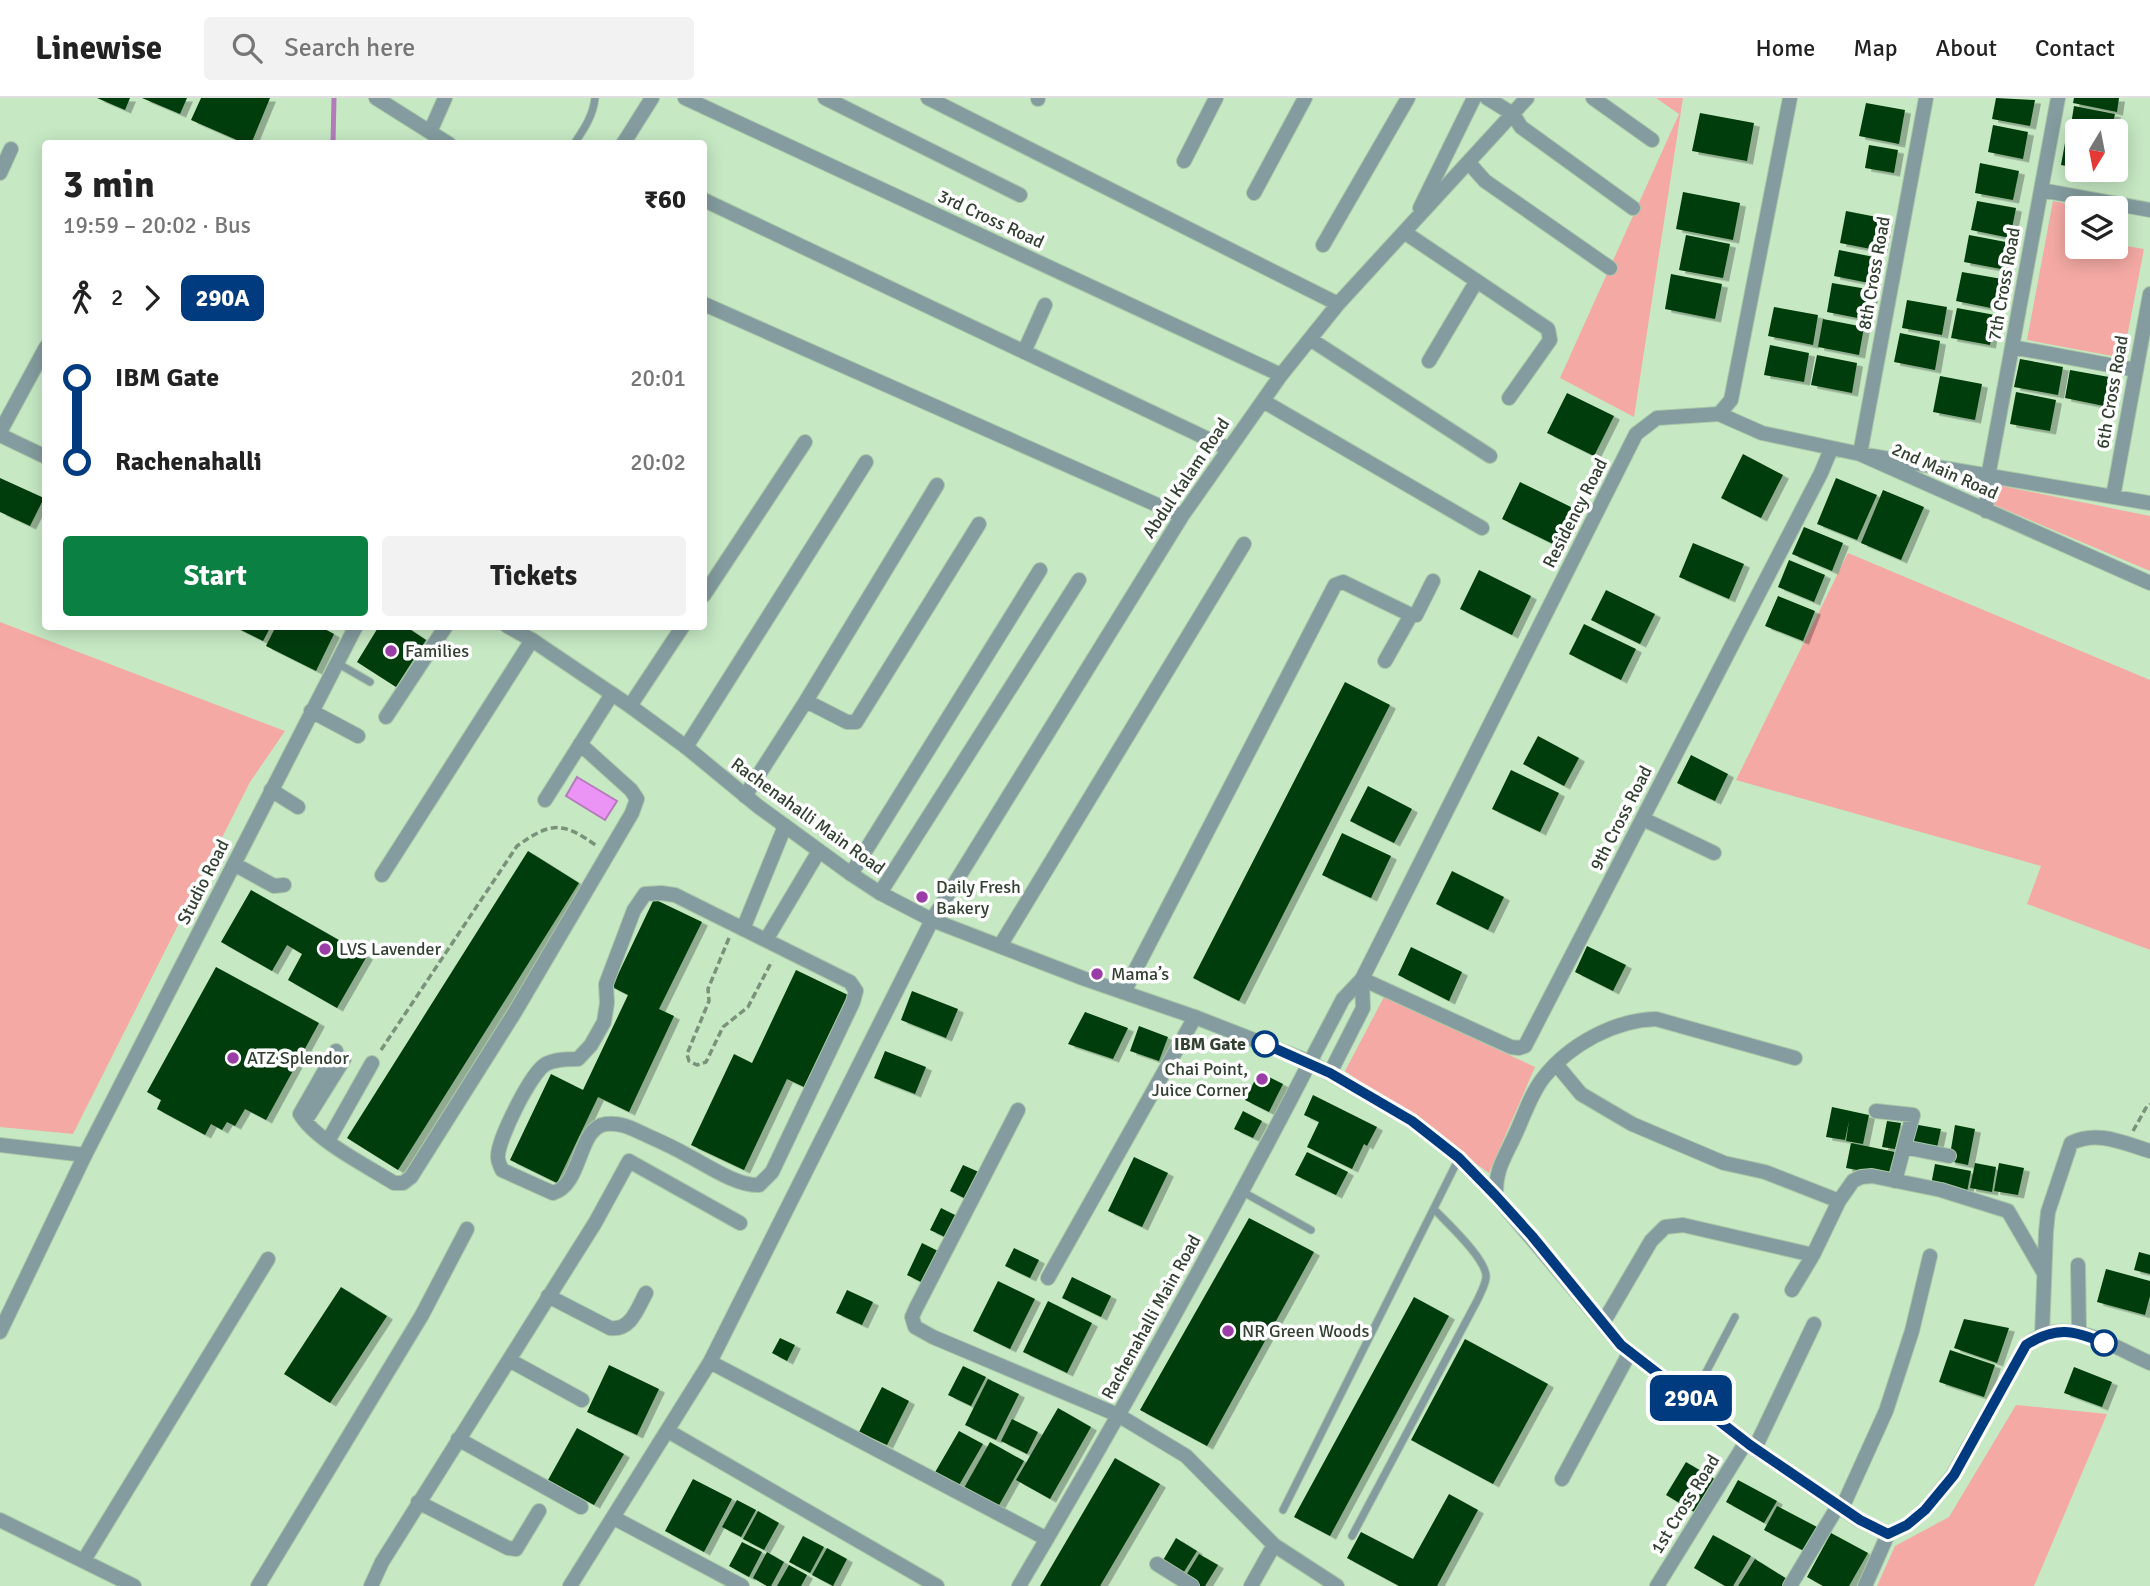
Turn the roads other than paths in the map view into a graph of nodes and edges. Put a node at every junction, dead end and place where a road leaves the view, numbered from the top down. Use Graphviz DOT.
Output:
graph roads {
  1 [pos="376,98"];
  2 [pos="445,98"];
  3 [pos="595,98"];
  4 [pos="652,98"];
  5 [pos="685,98"];
  6 [pos="825,98"];
  7 [pos="928,98"];
  8 [pos="1216,98"];
  9 [pos="1306,98"];
  10 [pos="1408,98"];
  11 [pos="1474,98"];
  12 [pos="1487,98"];
  13 [pos="1527,98"];
  14 [pos="1593,98"];
  15 [pos="1790,98"];
  16 [pos="1926,98"];
  17 [pos="2058,98"];
  18 [pos="1513,114"];
  19 [pos="430,132"];
  20 [pos="443,140"];
  21 [pos="577,140"];
  22 [pos="626,140"];
  23 [pos="1652,140"];
  24 [pos="11,149"];
  25 [pos="1184,160"];
  26 [pos="1469,163"];
  27 [pos="0,173"];
  28 [pos="2041,190"];
  29 [pos="1254,193"];
  30 [pos="1020,195"];
  31 [pos="707,201"];
  32 [pos="1633,208"];
  33 [pos="2150,210"];
  34 [pos="1415,219"];
  35 [pos="1404,232"];
  36 [pos="1323,245"];
  37 [pos="1610,268"];
  38 [pos="1476,282"];
  39 [pos="2150,294"];
  40 [pos="1338,304"];
  41 [pos="707,305"];
  42 [pos="1045,305"];
  43 [pos="1310,340"];
  44 [pos="2012,347"];
  45 [pos="1024,352"];
  46 [pos="42,355"];
  47 [pos="1429,361"];
  48 [pos="2136,370"];
  49 [pos="1281,375"];
  50 [pos="1509,398"];
  51 [pos="1263,401"];
  52 [pos="1719,414"];
  53 [pos="0,434"];
  54 [pos="804,442"];
  55 [pos="1228,449"];
  56 [pos="1831,449"];
  57 [pos="1860,454"];
  58 [pos="42,455"];
  59 [pos="1490,456"];
  60 [pos="866,462"];
  61 [pos="1988,477"];
  62 [pos="937,485"];
  63 [pos="2113,496"];
  64 [pos="2150,503"];
  65 [pos="1986,510"];
  66 [pos="1182,516"];
  67 [pos="979,524"];
  68 [pos="1482,527"];
  69 [pos="1244,544"];
  70 [pos="1040,570"];
  71 [pos="1079,580"];
  72 [pos="1433,581"];
  73 [pos="2150,583"];
  74 [pos="707,590"];
  75 [pos="1411,615"];
  76 [pos="354,630"];
  77 [pos="443,630"];
  78 [pos="514,630"];
  79 [pos="680,630"];
  80 [pos="532,640"];
  81 [pos="1384,661"];
  82 [pos="336,662"];
  83 [pos="370,682"];
  84 [pos="612,694"];
  85 [pos="806,701"];
  86 [pos="630,706"];
  87 [pos="311,711"];
  88 [pos="386,717"];
  89 [pos="358,736"];
  90 [pos="580,744"];
  91 [pos="686,747"];
  92 [pos="271,790"];
  93 [pos="745,796"];
  94 [pos="545,800"];
  95 [pos="298,807"];
  96 [pos="1643,819"];
  97 [pos="785,826"];
  98 [pos="819,851"];
  99 [pos="1714,853"];
  100 [pos="234,864"];
  101 [pos="850,874"];
  102 [pos="382,875"];
  103 [pos="284,885"];
  104 [pos="880,893"];
  105 [pos="932,920"];
  106 [pos="739,927"];
  107 [pos="773,944"];
  108 [pos="1000,946"];
  109 [pos="1362,979"];
  110 [pos="1124,992"];
  111 [pos="1195,1017"];
  112 [pos="340,1055"];
  113 [pos="1795,1058"];
  114 [pos="1310,1062"];
  115 [pos="372,1063"];
  116 [pos="1556,1064"];
  117 [pos="1330,1073"];
  118 [pos="1018,1110"];
  119 [pos="1876,1111"];
  120 [pos="328,1141"];
  121 [pos="0,1145"];
  122 [pos="1904,1147"];
  123 [pos="2150,1151"];
  124 [pos="85,1155"];
  125 [pos="1949,1156"];
  126 [pos="1459,1158"];
  127 [pos="1895,1181"];
  128 [pos="1243,1192"];
  129 [pos="1496,1196"];
  130 [pos="1839,1201"];
  131 [pos="1434,1209"];
  132 [pos="740,1223"];
  133 [pos="467,1229"];
  134 [pos="1311,1230"];
  135 [pos="1813,1255"];
  136 [pos="1930,1256"];
  137 [pos="268,1259"];
  138 [pos="2078,1265"];
  139 [pos="2044,1273"];
  140 [pos="1048,1278"];
  141 [pos="1793,1290"];
  142 [pos="646,1293"];
  143 [pos="548,1296"];
  144 [pos="1735,1317"];
  145 [pos="1603,1323"];
  146 [pos="1814,1324"];
  147 [pos="0,1332"];
  148 [pos="2080,1332"];
  149 [pos="2042,1335"];
  150 [pos="1630,1352"];
  151 [pos="509,1360"];
  152 [pos="710,1362"];
  153 [pos="2150,1363"];
  154 [pos="1692,1399"];
  155 [pos="582,1400"];
  156 [pos="1118,1416"];
  157 [pos="668,1431"];
  158 [pos="458,1439"];
  159 [pos="1750,1445"];
  160 [pos="1562,1479"];
  161 [pos="418,1502"];
  162 [pos="581,1507"];
  163 [pos="1840,1507"];
  164 [pos="1283,1510"];
  165 [pos="540,1511"];
  166 [pos="614,1518"];
  167 [pos="0,1520"];
  168 [pos="1888,1534"];
  169 [pos="1352,1536"];
  170 [pos="1047,1539"];
  171 [pos="1274,1545"];
  172 [pos="83,1560"];
  173 [pos="1157,1564"];
  174 [pos="134,1586"];
  175 [pos="258,1586"];
  176 [pos="372,1586"];
  177 [pos="570,1586"];
  178 [pos="742,1586"];
  179 [pos="937,1586"];
  180 [pos="1019,1586"];
  181 [pos="1192,1586"];
  182 [pos="1251,1586"];
  183 [pos="1337,1586"];
  184 [pos="1657,1586"];
  185 [pos="1790,1586"];
  186 [pos="1865,1586"];
  1 -- 19 [label="street"];
  2 -- 19 [label="street"];
  3 -- 21 [label="lane"];
  4 -- 22 [label="street"];
  5 -- 49 [label="street, 3rd Cross Road"];
  6 -- 30 [label="street"];
  7 -- 40 [label="street"];
  8 -- 25 [label="street"];
  9 -- 29 [label="street"];
  10 -- 36 [label="street"];
  11 -- 34 [label="street"];
  12 -- 18 [label="street"];
  13 -- 18 [label="street, Abdul Kalam Road"];
  14 -- 23 [label="street"];
  15 -- 52 [label="street"];
  16 -- 57 [label="street, 8th Cross Road"];
  17 -- 28 [label="street, 7th Cross Road"];
  18 -- 26 [label="street, Abdul Kalam Road"];
  18 -- 32 [label="street"];
  19 -- 20 [label="street"];
  24 -- 27 [label="street"];
  26 -- 34 [label="street, Abdul Kalam Road"];
  26 -- 37 [label="street"];
  28 -- 33 [label="street"];
  28 -- 44 [label="street, 7th Cross Road"];
  31 -- 45 [label="street"];
  34 -- 35 [label="street, Abdul Kalam Road"];
  35 -- 38 [label="street"];
  35 -- 40 [label="street, Abdul Kalam Road"];
  38 -- 47 [label="street"];
  38 -- 50 [label="street"];
  39 -- 48 [label="street, 6th Cross Road"];
  40 -- 43 [label="street, Abdul Kalam Road"];
  41 -- 66 [label="street"];
  42 -- 45 [label="street"];
  43 -- 49 [label="street, Abdul Kalam Road"];
  43 -- 59 [label="street"];
  44 -- 48 [label="street"];
  44 -- 61 [label="street, 7th Cross Road"];
  45 -- 55 [label="street"];
  46 -- 53 [label="street"];
  48 -- 63 [label="street, 6th Cross Road"];
  49 -- 51 [label="street, Abdul Kalam Road"];
  51 -- 55 [label="street, Abdul Kalam Road"];
  51 -- 68 [label="street"];
  52 -- 56 [label="street, 2nd Main Road"];
  52 -- 109 [label="street, Residency Road"];
  53 -- 58 [label="street"];
  54 -- 74 [label="street"];
  55 -- 66 [label="street, Abdul Kalam Road"];
  56 -- 57 [label="street, 2nd Main Road"];
  56 -- 96 [label="street, 9th Cross Road"];
  57 -- 61 [label="street"];
  57 -- 65 [label="street, 2nd Main Road"];
  60 -- 91 [label="street"];
  61 -- 63 [label="street"];
  61 -- 65 [label="street, 7th Cross Road"];
  62 -- 85 [label="street"];
  63 -- 64 [label="street"];
  65 -- 73 [label="street, 2nd Main Road"];
  66 -- 105 [label="street, Abdul Kalam Road"];
  67 -- 85 [label="street"];
  69 -- 108 [label="street"];
  70 -- 101 [label="street"];
  71 -- 104 [label="street"];
  72 -- 75 [label="street"];
  75 -- 81 [label="street"];
  75 -- 110 [label="street"];
  76 -- 82 [label="street, Studio Road"];
  77 -- 88 [label="street"];
  78 -- 80 [label="street, Rachenahalli Main Road"];
  79 -- 86 [label="street"];
  80 -- 84 [label="street, Rachenahalli Main Road"];
  80 -- 102 [label="street"];
  82 -- 83 [label="lane"];
  82 -- 87 [label="street, Studio Road"];
  84 -- 86 [label="street, Rachenahalli Main Road"];
  84 -- 90 [label="street"];
  85 -- 93 [label="street"];
  86 -- 91 [label="street, Rachenahalli Main Road"];
  87 -- 89 [label="street"];
  87 -- 92 [label="street, Studio Road"];
  90 -- 94 [label="street"];
  90 -- 120 [label="street"];
  91 -- 93 [label="street, Rachenahalli Main Road"];
  92 -- 95 [label="street"];
  92 -- 100 [label="street, Studio Road"];
  93 -- 97 [label="street, Rachenahalli Main Road"];
  96 -- 99 [label="street"];
  96 -- 109 [label="street, 9th Cross Road"];
  97 -- 98 [label="street, Rachenahalli Main Road"];
  97 -- 106 [label="street"];
  98 -- 101 [label="street, Rachenahalli Main Road"];
  98 -- 107 [label="street"];
  100 -- 103 [label="street"];
  100 -- 124 [label="street, Studio Road"];
  101 -- 104 [label="street, Rachenahalli Main Road"];
  104 -- 105 [label="street, Rachenahalli Main Road"];
  105 -- 108 [label="street, Rachenahalli Main Road"];
  105 -- 152 [label="street, Abdul Kalam Road"];
  106 -- 107 [label="street"];
  106 -- 107 [label="street"];
  108 -- 110 [label="street, Rachenahalli Main Road"];
  109 -- 114 [label="street, Residency Road"];
  109 -- 117 [label="street, Residency Road"];
  110 -- 111 [label="street, Rachenahalli Main Road"];
  111 -- 114 [label="street, Rachenahalli Main Road"];
  111 -- 140 [label="street"];
  112 -- 120 [label="street"];
  113 -- 116 [label="street"];
  114 -- 117 [label="street, Rachenahalli Main Road"];
  114 -- 128 [label="street, Rachenahalli Main Road"];
  115 -- 120 [label="street"];
  116 -- 129 [label="street"];
  116 -- 130 [label="street"];
  117 -- 126 [label="street, Rachenahalli Main Road"];
  118 -- 156 [label="street"];
  119 -- 122 [label="street"];
  121 -- 124 [label="street"];
  122 -- 125 [label="street"];
  122 -- 127 [label="street"];
  123 -- 139 [label="street"];
  124 -- 147 [label="street, Studio Road"];
  126 -- 129 [label="street, Rachenahalli Main Road"];
  126 -- 131 [label="lane"];
  127 -- 130 [label="street"];
  127 -- 139 [label="street"];
  128 -- 134 [label="lane"];
  128 -- 156 [label="street, Rachenahalli Main Road"];
  129 -- 145 [label="street, Rachenahalli Main Road"];
  130 -- 135 [label="street"];
  131 -- 164 [label="lane"];
  131 -- 169 [label="lane"];
  132 -- 143 [label="street"];
  133 -- 175 [label="street"];
  135 -- 141 [label="street"];
  135 -- 145 [label="street"];
  136 -- 163 [label="street"];
  137 -- 172 [label="street"];
  138 -- 148 [label="street"];
  139 -- 149 [label="street"];
  142 -- 143 [label="street"];
  143 -- 151 [label="street"];
  144 -- 154 [label="lane"];
  145 -- 150 [label="street, Rachenahalli Main Road"];
  146 -- 159 [label="street, 1st Cross Road"];
  148 -- 149 [label="street"];
  148 -- 153 [label="street"];
  149 -- 168 [label="street"];
  150 -- 154 [label="street, Rachenahalli Main Road"];
  150 -- 160 [label="street"];
  151 -- 155 [label="street"];
  151 -- 158 [label="street"];
  152 -- 157 [label="street, Abdul Kalam Road"];
  152 -- 170 [label="street"];
  154 -- 159 [label="street, Rachenahalli Main Road"];
  156 -- 170 [label="street, Rachenahalli Main Road"];
  156 -- 171 [label="street"];
  157 -- 166 [label="street, Abdul Kalam Road"];
  157 -- 179 [label="street"];
  158 -- 161 [label="street"];
  158 -- 162 [label="street"];
  159 -- 163 [label="street, Rachenahalli Main Road"];
  159 -- 184 [label="street, 1st Cross Road"];
  161 -- 165 [label="street"];
  161 -- 176 [label="street"];
  163 -- 168 [label="street, Rachenahalli Main Road"];
  163 -- 185 [label="street"];
  166 -- 177 [label="street, Abdul Kalam Road"];
  166 -- 178 [label="street"];
  167 -- 172 [label="street"];
  168 -- 186 [label="street"];
  170 -- 180 [label="street, Rachenahalli Main Road"];
  171 -- 182 [label="street"];
  171 -- 183 [label="street"];
  172 -- 174 [label="street"];
  173 -- 181 [label="street"];
}
